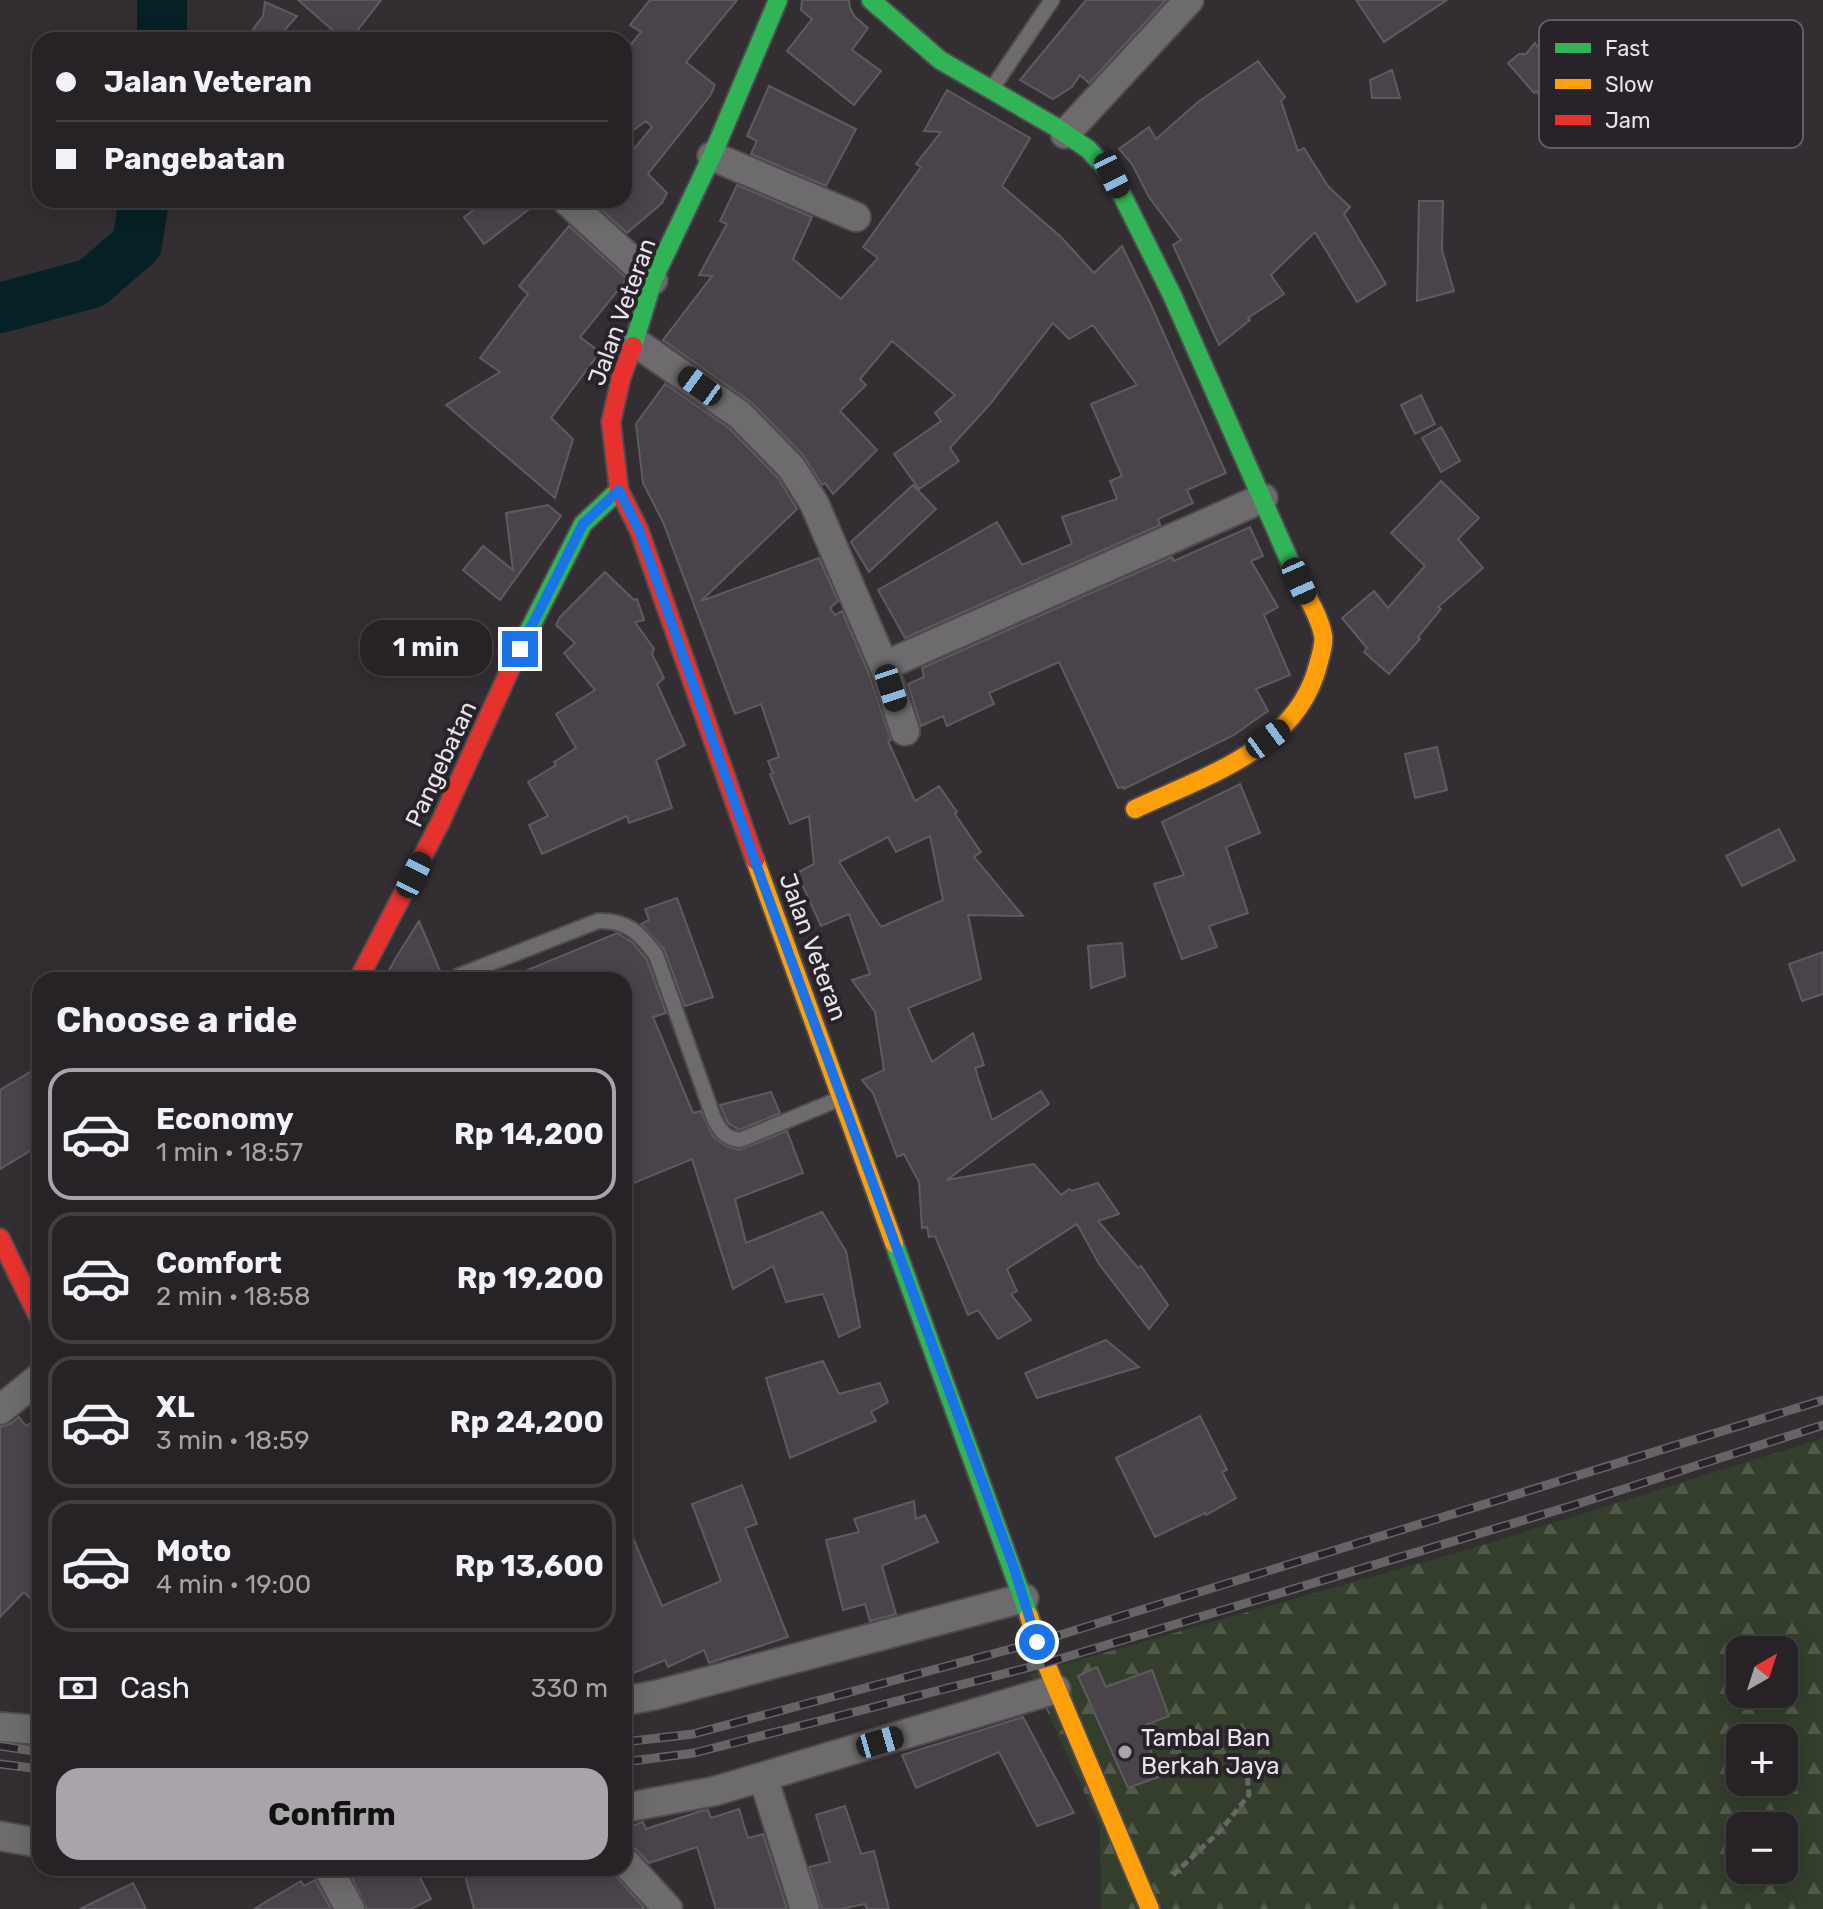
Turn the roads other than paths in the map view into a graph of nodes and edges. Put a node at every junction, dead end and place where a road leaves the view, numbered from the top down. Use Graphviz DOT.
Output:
graph roads {
  1 [pos="777,0"];
  2 [pos="871,0"];
  3 [pos="1052,0"];
  4 [pos="1189,0"];
  5 [pos="990,90"];
  6 [pos="1065,134"];
  7 [pos="712,156"];
  8 [pos="575,208"];
  9 [pos="856,217"];
  10 [pos="653,280"];
  11 [pos="635,342"];
  12 [pos="619,490"];
  13 [pos="1263,498"];
  14 [pos="884,666"];
  15 [pos="905,731"];
  16 [pos="1135,809"];
  17 [pos="362,972"];
  18 [pos="468,972"];
  19 [pos="843,1098"];
  20 [pos="0,1238"];
  21 [pos="32,1304"];
  22 [pos="32,1384"];
  23 [pos="0,1410"];
  24 [pos="1024,1598"];
  25 [pos="1056,1689"];
  26 [pos="632,1700"];
  27 [pos="0,1727"];
  28 [pos="32,1729"];
  29 [pos="763,1777"];
  30 [pos="632,1807"];
  31 [pos="632,1870"];
  32 [pos="332,1876"];
  33 [pos="1148,1905"];
  34 [pos="350,1909"];
  35 [pos="668,1909"];
  36 [pos="805,1909"];
  1 -- 7 [label="main road, Jalan Veteran"];
  2 -- 5 [label="main road"];
  3 -- 5 [label="lane"];
  4 -- 6 [label="street"];
  5 -- 6 [label="main road"];
  6 -- 13 [label="main road"];
  7 -- 9 [label="street"];
  7 -- 10 [label="main road, Jalan Veteran"];
  8 -- 10 [label="street"];
  10 -- 11 [label="main road, Jalan Veteran"];
  11 -- 12 [label="main road, Jalan Veteran"];
  11 -- 14 [label="street"];
  12 -- 17 [label="main road, Pangebatan"];
  12 -- 19 [label="main road, Jalan Veteran"];
  13 -- 14 [label="street"];
  13 -- 16 [label="main road"];
  14 -- 15 [label="street"];
  18 -- 19 [label="lane"];
  19 -- 24 [label="main road, Jalan Veteran"];
  20 -- 21 [label="main road"];
  22 -- 23 [label="street"];
  24 -- 25 [label="main road, Jalan Veteran"];
  24 -- 26 [label="street"];
  25 -- 29 [label="street"];
  25 -- 33 [label="main road, Jalan Veteran"];
  27 -- 28 [label="street"];
  29 -- 30 [label="street"];
  29 -- 36 [label="street"];
  31 -- 35 [label="street"];
  32 -- 34 [label="street"];
}
